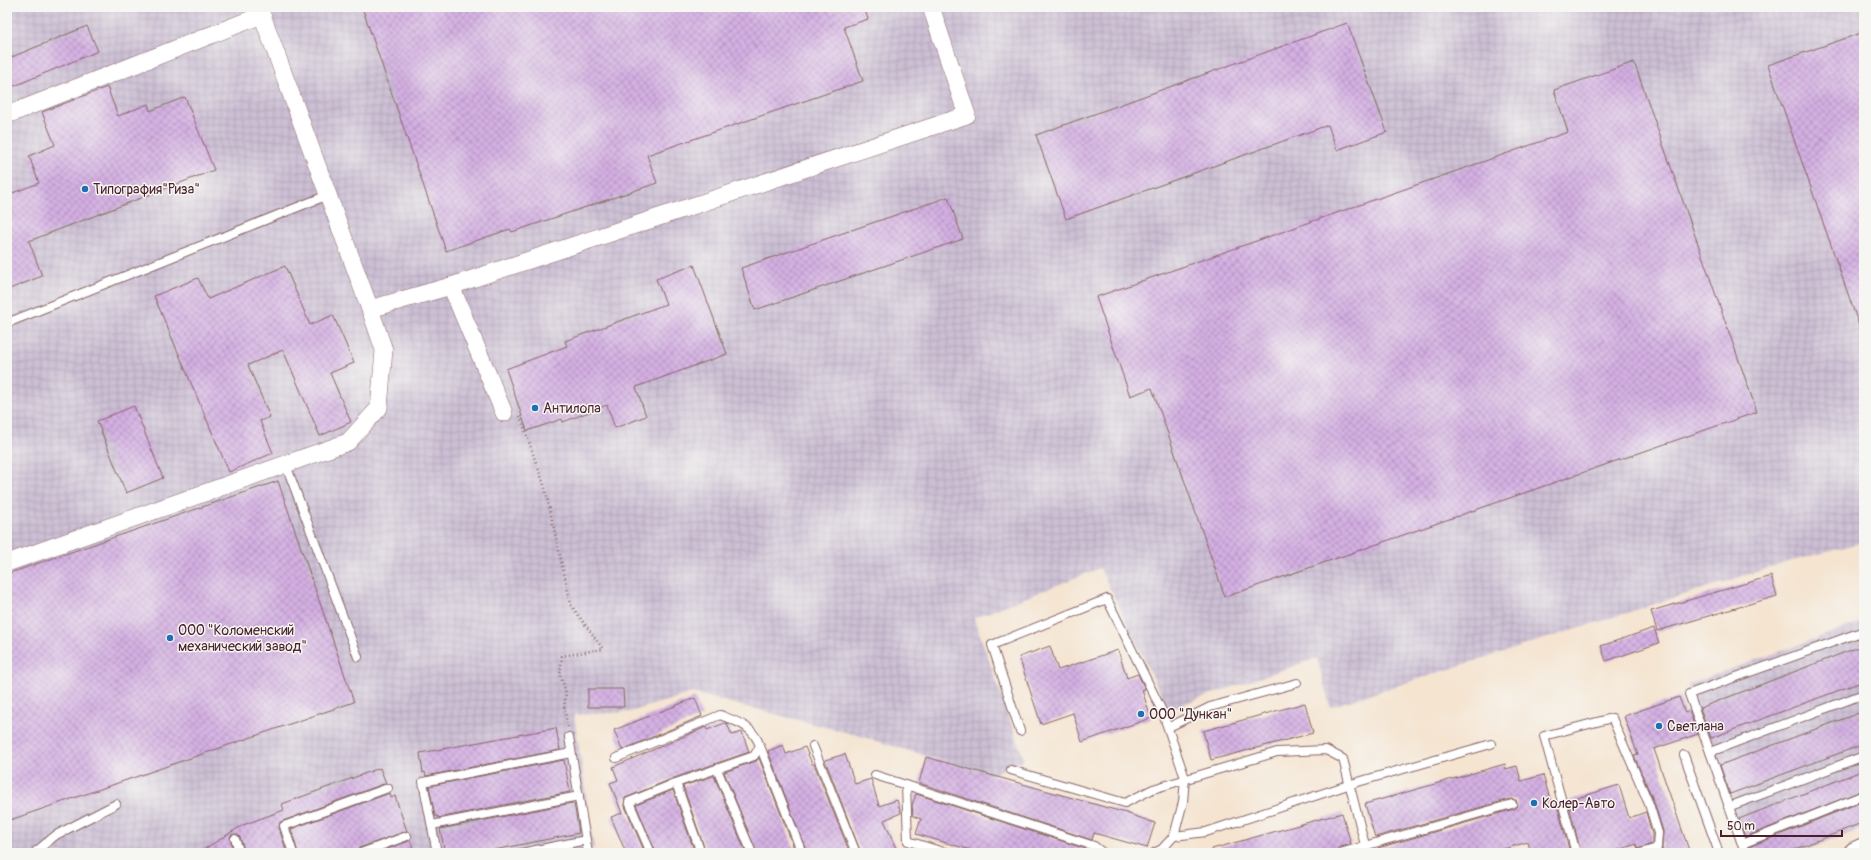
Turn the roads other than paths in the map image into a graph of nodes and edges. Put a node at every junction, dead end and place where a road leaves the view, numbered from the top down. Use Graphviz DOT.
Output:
graph roads {
  1 [pos="931,7"];
  2 [pos="260,11"];
  3 [pos="7,115"];
  4 [pos="328,195"];
  5 [pos="451,286"];
  6 [pos="370,309"];
  7 [pos="7,323"];
  8 [pos="504,413"];
  9 [pos="286,465"];
  10 [pos="7,563"];
  11 [pos="1864,631"];
  12 [pos="358,656"];
  13 [pos="1297,683"];
  14 [pos="1864,694"];
  15 [pos="1169,727"];
  16 [pos="1020,731"];
  17 [pos="569,737"];
  18 [pos="1491,744"];
  19 [pos="760,746"];
  20 [pos="813,746"];
  21 [pos="1710,752"];
  22 [pos="571,753"];
  23 [pos="1684,755"];
  24 [pos="1864,756"];
  25 [pos="616,758"];
  26 [pos="717,769"];
  27 [pos="1011,770"];
  28 [pos="875,775"];
  29 [pos="1185,778"];
  30 [pos="676,784"];
  31 [pos="1351,784"];
  32 [pos="906,785"];
  33 [pos="388,788"];
  34 [pos="1864,795"];
  35 [pos="579,796"];
  36 [pos="116,804"];
  37 [pos="1512,804"];
  38 [pos="1728,807"];
  39 [pos="432,825"];
  40 [pos="407,836"];
  41 [pos="1174,836"];
  42 [pos="235,839"];
  43 [pos="586,840"];
  44 [pos="1742,844"];
  45 [pos="1864,849"];
  46 [pos="1366,850"];
  47 [pos="34,853"];
  48 [pos="240,853"];
  49 [pos="293,853"];
  50 [pos="361,853"];
  51 [pos="437,853"];
  52 [pos="521,853"];
  53 [pos="588,853"];
  54 [pos="651,853"];
  55 [pos="701,853"];
  56 [pos="752,853"];
  57 [pos="802,853"];
  58 [pos="856,853"];
  59 [pos="947,853"];
  60 [pos="1103,853"];
  61 [pos="1154,853"];
  62 [pos="1340,853"];
  63 [pos="1576,853"];
  64 [pos="1641,853"];
  65 [pos="1719,853"];
  66 [pos="1745,853"];
  67 [pos="1855,853"];
  1 -- 5 [label="street"];
  2 -- 3 [label="street"];
  2 -- 4 [label="street"];
  4 -- 6 [label="street"];
  4 -- 7 [label="lane"];
  5 -- 6 [label="street"];
  5 -- 8 [label="street"];
  6 -- 9 [label="street"];
  9 -- 10 [label="street"];
  9 -- 12 [label="lane"];
  11 -- 21 [label="lane"];
  13 -- 15 [label="lane"];
  14 -- 21 [label="lane"];
  15 -- 16 [label="lane"];
  15 -- 29 [label="lane"];
  17 -- 22 [label="lane"];
  18 -- 31 [label="lane"];
  19 -- 25 [label="lane"];
  19 -- 26 [label="lane"];
  19 -- 57 [label="lane"];
  20 -- 58 [label="lane"];
  21 -- 38 [label="lane"];
  22 -- 35 [label="lane"];
  22 -- 39 [label="lane"];
  23 -- 65 [label="lane"];
  24 -- 38 [label="lane"];
  26 -- 30 [label="lane"];
  26 -- 56 [label="lane"];
  27 -- 29 [label="lane"];
  28 -- 32 [label="lane"];
  29 -- 31 [label="lane"];
  29 -- 41 [label="lane"];
  30 -- 54 [label="lane"];
  30 -- 55 [label="lane"];
  31 -- 41 [label="lane"];
  31 -- 46 [label="lane"];
  32 -- 59 [label="lane"];
  32 -- 60 [label="lane"];
  33 -- 49 [label="lane"];
  34 -- 44 [label="lane"];
  35 -- 39 [label="lane"];
  35 -- 43 [label="lane"];
  36 -- 47 [label="lane"];
  37 -- 46 [label="lane"];
  38 -- 44 [label="lane"];
  39 -- 51 [label="lane"];
  40 -- 50 [label="lane"];
  41 -- 61 [label="lane"];
  42 -- 48 [label="lane"];
  43 -- 52 [label="lane"];
  43 -- 53 [label="lane"];
  44 -- 66 [label="lane"];
  45 -- 67 [label="main road"];
  46 -- 62 [label="lane"];
  63 -- 64 [label="lane"];
}
